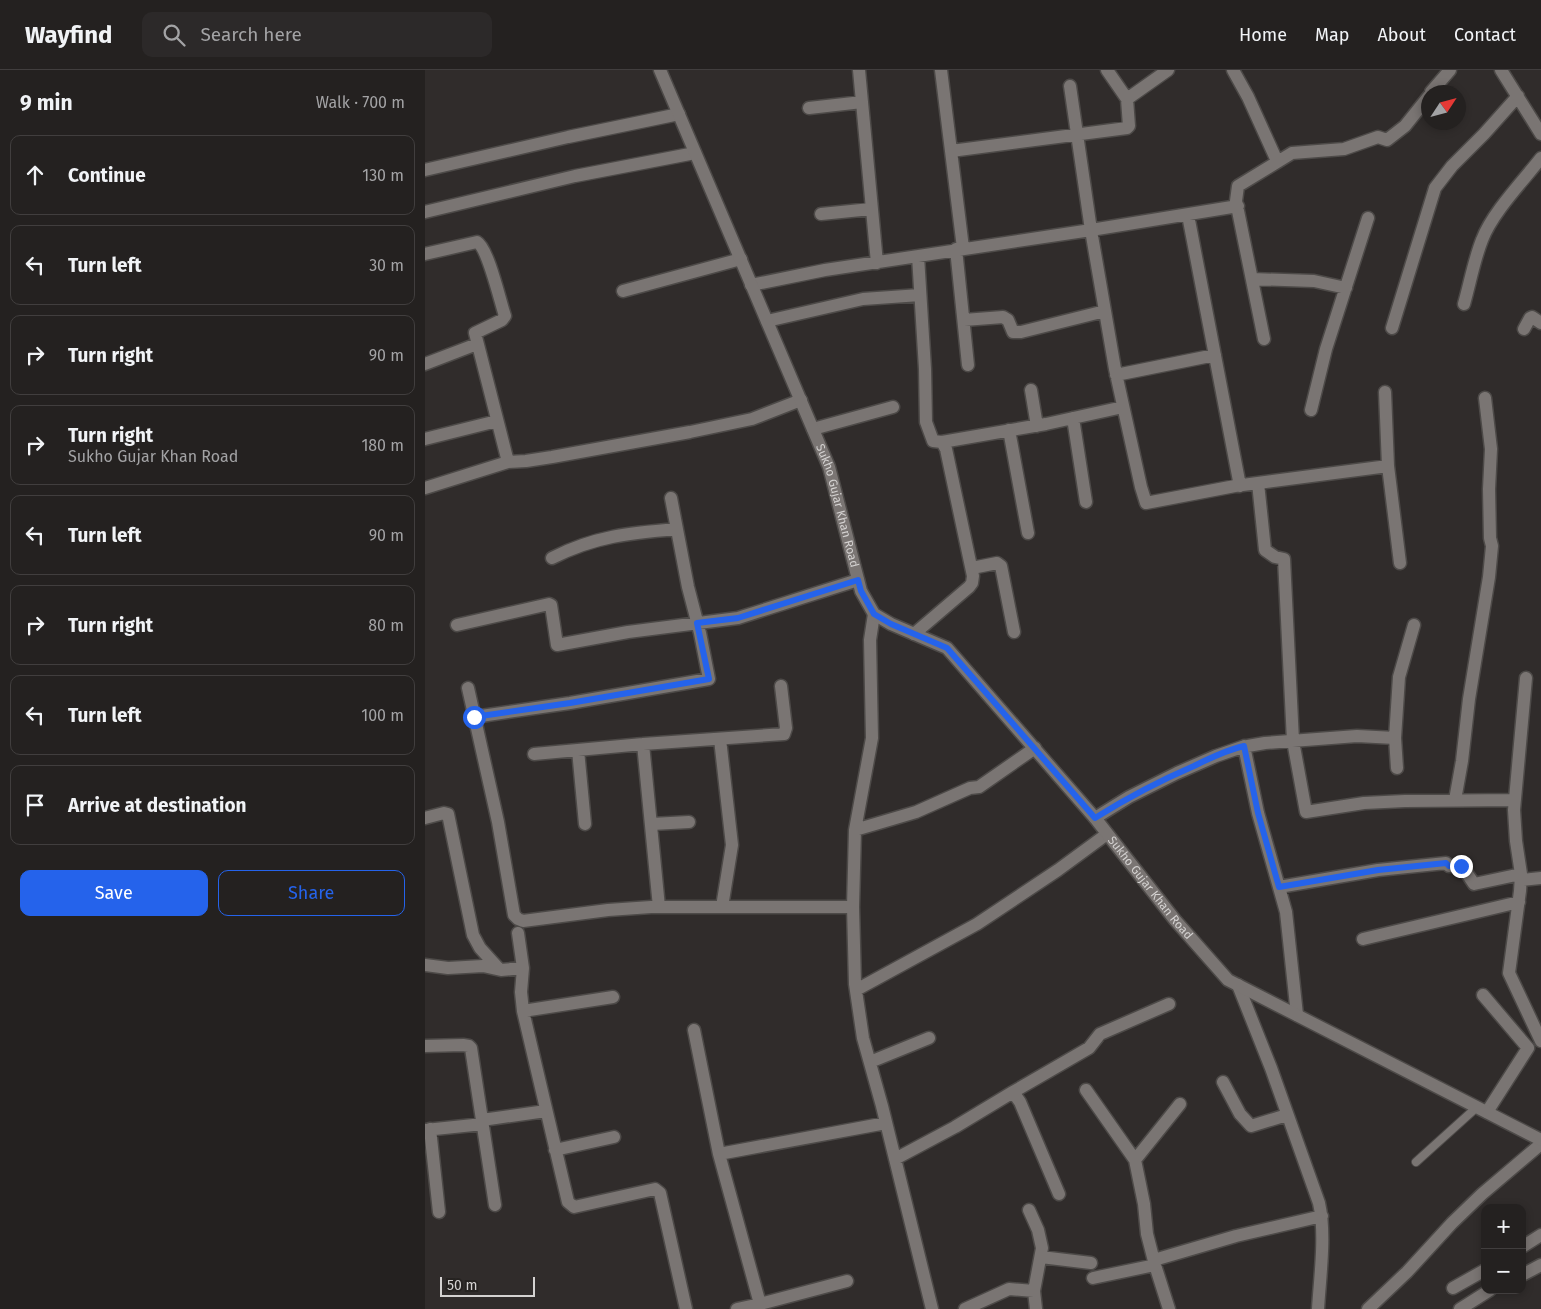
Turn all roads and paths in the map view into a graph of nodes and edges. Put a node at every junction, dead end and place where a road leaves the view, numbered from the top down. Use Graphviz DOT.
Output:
graph roads {
  1 [pos="660,70"];
  2 [pos="859,70"];
  3 [pos="941,70"];
  4 [pos="1107,70"];
  5 [pos="1168,70"];
  6 [pos="1233,70"];
  7 [pos="1450,70"];
  8 [pos="1505,71"];
  9 [pos="1437,85"];
  10 [pos="1070,86"];
  11 [pos="1518,96"];
  12 [pos="1127,99"];
  13 [pos="862,102"];
  14 [pos="1421,106"];
  15 [pos="809,108"];
  16 [pos="679,114"];
  17 [pos="1536,114"];
  18 [pos="1541,134"];
  19 [pos="1077,135"];
  20 [pos="951,151"];
  21 [pos="695,153"];
  22 [pos="1541,158"];
  23 [pos="1277,162"];
  24 [pos="425,170"];
  25 [pos="1238,206"];
  26 [pos="871,209"];
  27 [pos="425,212"];
  28 [pos="821,214"];
  29 [pos="1188,215"];
  30 [pos="1368,218"];
  31 [pos="1091,230"];
  32 [pos="959,249"];
  33 [pos="425,254"];
  34 [pos="918,256"];
  35 [pos="741,259"];
  36 [pos="877,263"];
  37 [pos="1252,279"];
  38 [pos="751,285"];
  39 [pos="1346,288"];
  40 [pos="623,291"];
  41 [pos="920,294"];
  42 [pos="1464,304"];
  43 [pos="1105,311"];
  44 [pos="964,320"];
  45 [pos="767,321"];
  46 [pos="1541,323"];
  47 [pos="1393,328"];
  48 [pos="1524,329"];
  49 [pos="1265,339"];
  50 [pos="477,344"];
  51 [pos="1215,355"];
  52 [pos="425,364"];
  53 [pos="968,365"];
  54 [pos="1116,375"];
  55 [pos="1031,390"];
  56 [pos="1385,392"];
  57 [pos="1485,398"];
  58 [pos="801,400"];
  59 [pos="893,407"];
  60 [pos="1123,407"];
  61 [pos="1311,410"];
  62 [pos="1073,418"];
  63 [pos="497,421"];
  64 [pos="1037,426"];
  65 [pos="813,429"];
  66 [pos="1009,430"];
  67 [pos="425,439"];
  68 [pos="942,442"];
  69 [pos="508,462"];
  70 [pos="1388,466"];
  71 [pos="1259,483"];
  72 [pos="1240,486"];
  73 [pos="425,488"];
  74 [pos="671,498"];
  75 [pos="1086,502"];
  76 [pos="677,529"];
  77 [pos="1028,533"];
  78 [pos="552,558"];
  79 [pos="1400,563"];
  80 [pos="972,568"];
  81 [pos="858,580"];
  82 [pos="874,614"];
  83 [pos="697,623"];
  84 [pos="457,625"];
  85 [pos="1414,625"];
  86 [pos="1014,632"];
  87 [pos="914,634"];
  88 [pos="1526,678"];
  89 [pos="781,686"];
  90 [pos="468,688"];
  91 [pos="474,717"];
  92 [pos="1395,738"];
  93 [pos="720,739"];
  94 [pos="1293,741"];
  95 [pos="643,744"];
  96 [pos="1244,746"];
  97 [pos="1035,748"];
  98 [pos="578,750"];
  99 [pos="534,754"];
  100 [pos="1397,768"];
  101 [pos="1455,800"];
  102 [pos="1515,800"];
  103 [pos="425,818"];
  104 [pos="1095,818"];
  105 [pos="689,822"];
  106 [pos="585,824"];
  107 [pos="652,824"];
  108 [pos="855,830"];
  109 [pos="1107,834"];
  110 [pos="1521,877"];
  111 [pos="1541,878"];
  112 [pos="1279,887"];
  113 [pos="1519,902"];
  114 [pos="659,907"];
  115 [pos="722,907"];
  116 [pos="853,907"];
  117 [pos="518,933"];
  118 [pos="1363,939"];
  119 [pos="425,966"];
  120 [pos="523,968"];
  121 [pos="499,969"];
  122 [pos="1238,985"];
  123 [pos="855,990"];
  124 [pos="1483,995"];
  125 [pos="613,997"];
  126 [pos="1169,1004"];
  127 [pos="523,1011"];
  128 [pos="1297,1015"];
  129 [pos="694,1030"];
  130 [pos="929,1038"];
  131 [pos="1541,1041"];
  132 [pos="425,1046"];
  133 [pos="869,1062"];
  134 [pos="1223,1082"];
  135 [pos="1086,1090"];
  136 [pos="1013,1092"];
  137 [pos="1180,1104"];
  138 [pos="1482,1110"];
  139 [pos="546,1111"];
  140 [pos="1287,1115"];
  141 [pos="482,1122"];
  142 [pos="886,1123"];
  143 [pos="427,1126"];
  144 [pos="614,1137"];
  145 [pos="1541,1140"];
  146 [pos="1541,1144"];
  147 [pos="555,1150"];
  148 [pos="719,1154"];
  149 [pos="895,1159"];
  150 [pos="1135,1160"];
  151 [pos="1416,1162"];
  152 [pos="1059,1194"];
  153 [pos="495,1205"];
  154 [pos="1029,1210"];
  155 [pos="439,1212"];
  156 [pos="1321,1216"];
  157 [pos="1541,1235"];
  158 [pos="1526,1244"];
  159 [pos="1041,1257"];
  160 [pos="1154,1262"];
  161 [pos="1091,1263"];
  162 [pos="1541,1265"];
  163 [pos="1481,1272"];
  164 [pos="1526,1272"];
  165 [pos="1093,1278"];
  166 [pos="847,1281"];
  167 [pos="1453,1288"];
  168 [pos="1034,1291"];
  169 [pos="1484,1294"];
  170 [pos="760,1304"];
  171 [pos="686,1309"];
  172 [pos="737,1309"];
  173 [pos="932,1309"];
  174 [pos="965,1309"];
  175 [pos="1036,1309"];
  176 [pos="1169,1309"];
  177 [pos="1319,1309"];
  178 [pos="1368,1309"];
  179 [pos="1460,1309"];
  1 -- 16 [label="street, Sukho Gujar Khan Road"];
  2 -- 13 [label="street"];
  3 -- 20 [label="street"];
  4 -- 12 [label="street"];
  5 -- 12 [label="street"];
  6 -- 23 [label="street"];
  7 -- 9 [label="street"];
  8 -- 11 [label="street"];
  10 -- 19 [label="street"];
  11 -- 17 [label="street"];
  11 -- 47 [label="street"];
  12 -- 19 [label="street"];
  13 -- 15 [label="street"];
  13 -- 26 [label="street"];
  14 -- 23 [label="street"];
  16 -- 21 [label="street, Sukho Gujar Khan Road"];
  16 -- 24 [label="street"];
  17 -- 18 [label="street"];
  19 -- 20 [label="street"];
  19 -- 31 [label="street"];
  20 -- 32 [label="street"];
  21 -- 27 [label="street"];
  21 -- 35 [label="street, Sukho Gujar Khan Road"];
  22 -- 42 [label="street"];
  23 -- 25 [label="street"];
  25 -- 29 [label="street"];
  25 -- 37 [label="street"];
  26 -- 28 [label="street"];
  26 -- 36 [label="street"];
  29 -- 31 [label="street"];
  29 -- 51 [label="street"];
  30 -- 39 [label="street"];
  31 -- 32 [label="street"];
  31 -- 43 [label="street"];
  32 -- 34 [label="street"];
  32 -- 44 [label="street"];
  33 -- 50 [label="street"];
  34 -- 36 [label="street"];
  34 -- 41 [label="street"];
  35 -- 38 [label="street, Sukho Gujar Khan Road"];
  35 -- 40 [label="street"];
  36 -- 38 [label="street"];
  37 -- 39 [label="street"];
  37 -- 49 [label="street"];
  38 -- 45 [label="street, Sukho Gujar Khan Road"];
  39 -- 61 [label="street"];
  41 -- 45 [label="street"];
  41 -- 68 [label="street"];
  43 -- 44 [label="street"];
  43 -- 54 [label="street"];
  44 -- 53 [label="street"];
  45 -- 58 [label="street, Sukho Gujar Khan Road"];
  46 -- 48 [label="street"];
  50 -- 52 [label="street"];
  50 -- 63 [label="street"];
  51 -- 54 [label="street"];
  51 -- 72 [label="street"];
  54 -- 60 [label="street"];
  55 -- 64 [label="street"];
  56 -- 70 [label="street"];
  57 -- 101 [label="street"];
  58 -- 65 [label="street, Sukho Gujar Khan Road"];
  58 -- 69 [label="street"];
  59 -- 65 [label="street"];
  60 -- 62 [label="street"];
  60 -- 72 [label="street"];
  62 -- 64 [label="street"];
  62 -- 75 [label="street"];
  63 -- 67 [label="street"];
  63 -- 69 [label="street"];
  64 -- 66 [label="street"];
  65 -- 81 [label="street, Sukho Gujar Khan Road"];
  66 -- 68 [label="street"];
  66 -- 77 [label="street"];
  68 -- 80 [label="street"];
  69 -- 73 [label="street"];
  70 -- 71 [label="street"];
  70 -- 79 [label="street"];
  71 -- 72 [label="street"];
  71 -- 94 [label="street"];
  74 -- 76 [label="street"];
  76 -- 78 [label="street"];
  76 -- 83 [label="street"];
  80 -- 86 [label="street"];
  80 -- 87 [label="street"];
  81 -- 82 [label="street, Sukho Gujar Khan Road"];
  81 -- 83 [label="street"];
  82 -- 87 [label="street, Sukho Gujar Khan Road"];
  82 -- 108 [label="street"];
  83 -- 84 [label="street"];
  83 -- 91 [label="street"];
  85 -- 92 [label="street"];
  87 -- 97 [label="street, Sukho Gujar Khan Road"];
  88 -- 102 [label="street"];
  89 -- 93 [label="street"];
  90 -- 91 [label="street"];
  91 -- 114 [label="street"];
  92 -- 94 [label="street"];
  92 -- 100 [label="street"];
  93 -- 95 [label="street"];
  93 -- 115 [label="street"];
  94 -- 96 [label="street"];
  94 -- 101 [label="street"];
  95 -- 98 [label="street"];
  95 -- 107 [label="street"];
  96 -- 104 [label="street"];
  96 -- 112 [label="street"];
  97 -- 104 [label="street, Sukho Gujar Khan Road"];
  97 -- 108 [label="street"];
  98 -- 99 [label="street"];
  98 -- 106 [label="street"];
  101 -- 102 [label="street"];
  102 -- 110 [label="street"];
  103 -- 121 [label="street"];
  104 -- 109 [label="street, Sukho Gujar Khan Road"];
  105 -- 107 [label="street"];
  107 -- 114 [label="street"];
  108 -- 116 [label="street"];
  109 -- 122 [label="street, Sukho Gujar Khan Road"];
  109 -- 123 [label="street"];
  110 -- 111 [label="street"];
  110 -- 112 [label="street"];
  110 -- 113 [label="street"];
  112 -- 128 [label="street"];
  113 -- 118 [label="street"];
  113 -- 131 [label="street"];
  114 -- 115 [label="street"];
  115 -- 116 [label="street"];
  116 -- 123 [label="street"];
  117 -- 120 [label="street"];
  119 -- 121 [label="street"];
  120 -- 121 [label="street"];
  120 -- 127 [label="street"];
  122 -- 128 [label="street, Sukho Gujar Khan Road"];
  122 -- 140 [label="street"];
  123 -- 133 [label="street"];
  124 -- 138 [label="street"];
  125 -- 127 [label="street"];
  126 -- 136 [label="street"];
  127 -- 139 [label="street"];
  128 -- 138 [label="street, Sukho Gujar Khan Road"];
  129 -- 148 [label="street"];
  130 -- 133 [label="street"];
  132 -- 141 [label="street"];
  133 -- 142 [label="street"];
  134 -- 140 [label="street"];
  135 -- 150 [label="street"];
  136 -- 149 [label="street"];
  136 -- 152 [label="street"];
  137 -- 150 [label="street"];
  138 -- 145 [label="street, Sukho Gujar Khan Road"];
  138 -- 151 [label="lane"];
  139 -- 141 [label="street"];
  139 -- 147 [label="street"];
  140 -- 156 [label="street"];
  141 -- 143 [label="street"];
  141 -- 153 [label="street"];
  142 -- 148 [label="street"];
  142 -- 149 [label="street"];
  143 -- 155 [label="street"];
  144 -- 147 [label="street"];
  146 -- 178 [label="street"];
  147 -- 171 [label="street"];
  148 -- 170 [label="street"];
  149 -- 173 [label="street"];
  150 -- 160 [label="street"];
  154 -- 159 [label="street"];
  156 -- 160 [label="street"];
  156 -- 177 [label="street"];
  157 -- 158 [label="street"];
  159 -- 161 [label="street"];
  159 -- 168 [label="street"];
  160 -- 165 [label="street"];
  160 -- 176 [label="street"];
  162 -- 164 [label="street"];
  163 -- 167 [label="street"];
  166 -- 170 [label="street"];
  168 -- 174 [label="street"];
  168 -- 175 [label="street"];
  169 -- 179 [label="street"];
  170 -- 172 [label="street"];
}
